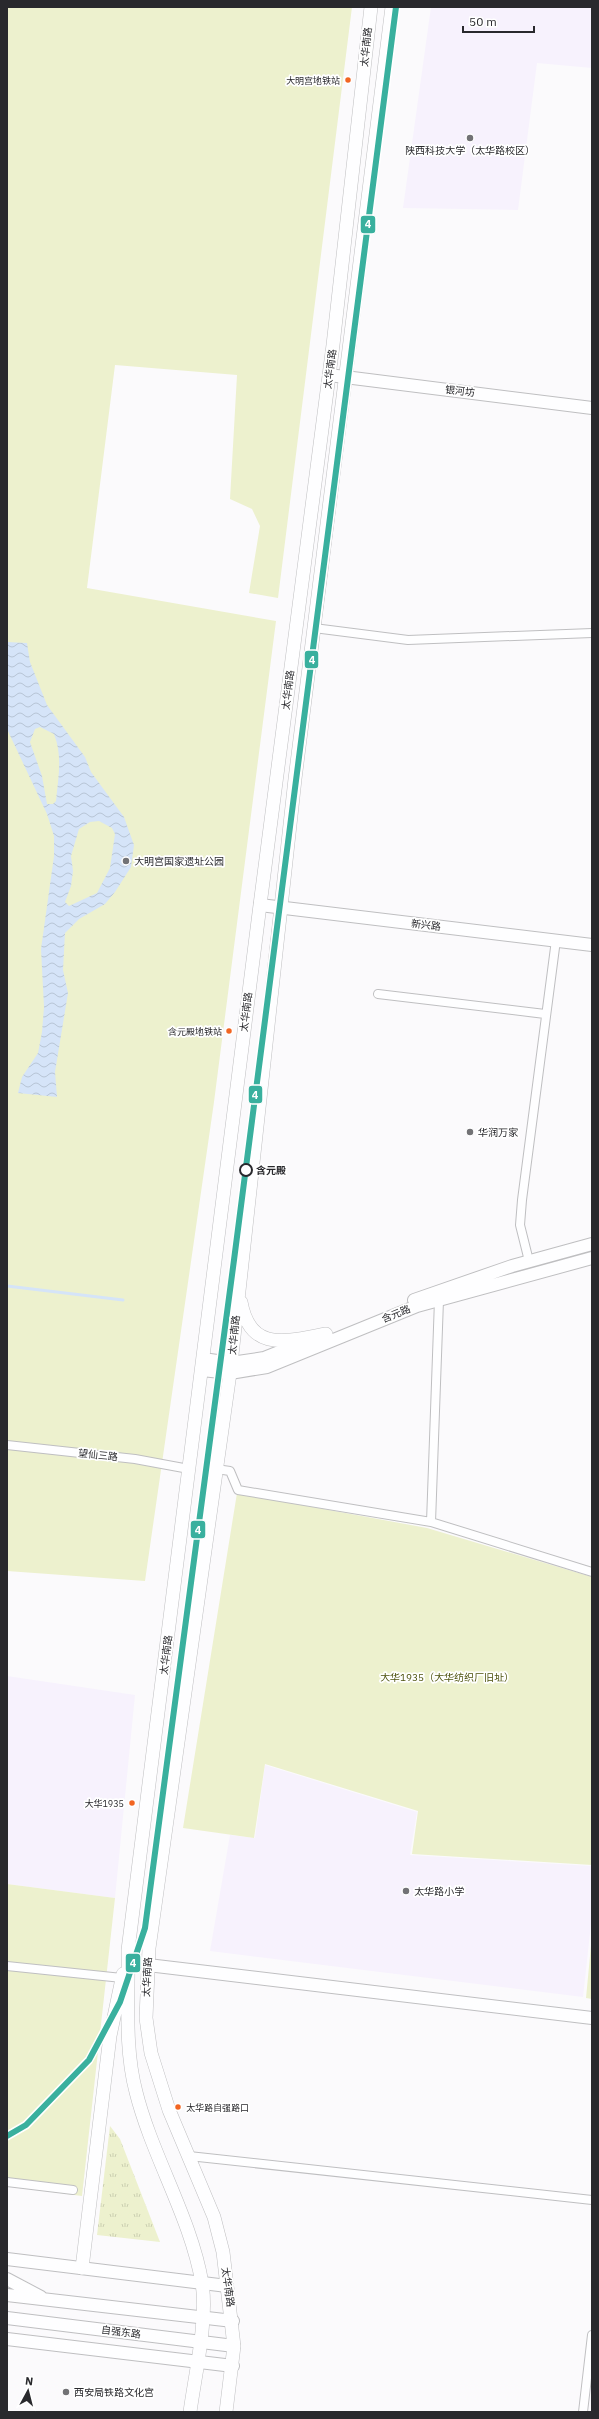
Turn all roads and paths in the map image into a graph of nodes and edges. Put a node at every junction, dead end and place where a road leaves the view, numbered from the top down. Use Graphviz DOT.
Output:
graph roads {
  1 [pos="371,7"];
  2 [pos="392,7"];
  3 [pos="329,375"];
  4 [pos="346,376"];
  5 [pos="592,408"];
  6 [pos="314,628"];
  7 [pos="592,633"];
  8 [pos="260,905"];
  9 [pos="282,908"];
  10 [pos="556,940"];
  11 [pos="592,945"];
  12 [pos="378,994"];
  13 [pos="544,1014"];
  14 [pos="592,1244"];
  15 [pos="592,1258"];
  16 [pos="529,1261"];
  17 [pos="239,1290"];
  18 [pos="439,1300"];
  19 [pos="326,1334"];
  20 [pos="203,1364"];
  21 [pos="231,1368"];
  22 [pos="7,1445"];
  23 [pos="189,1469"];
  24 [pos="216,1469"];
  25 [pos="431,1522"];
  26 [pos="592,1572"];
  27 [pos="128,1950"];
  28 [pos="148,1965"];
  29 [pos="7,1966"];
  30 [pos="122,1978"];
  31 [pos="592,2018"];
  32 [pos="190,2156"];
  33 [pos="7,2182"];
  34 [pos="73,2190"];
  35 [pos="592,2200"];
  36 [pos="7,2259"];
  37 [pos="82,2268"];
  38 [pos="7,2279"];
  39 [pos="202,2284"];
  40 [pos="227,2286"];
  41 [pos="7,2296"];
  42 [pos="47,2300"];
  43 [pos="7,2318"];
  44 [pos="202,2318"];
  45 [pos="233,2321"];
  46 [pos="592,2335"];
  47 [pos="7,2340"];
  48 [pos="200,2342"];
  49 [pos="234,2346"];
  50 [pos="197,2362"];
  51 [pos="233,2366"];
  52 [pos="190,2412"];
  53 [pos="226,2412"];
  54 [pos="583,2412"];
  1 -- 3 [label="main road, 太华南路"];
  2 -- 4 [label="main road, 太华南路"];
  3 -- 4 [label="street, 银河坊"];
  3 -- 8 [label="main road, 太华南路"];
  4 -- 5 [label="street, 银河坊"];
  4 -- 6 [label="main road, 太华南路"];
  6 -- 7 [label="street"];
  6 -- 9 [label="main road, 太华南路"];
  8 -- 9 [label="street, 新兴路"];
  8 -- 20 [label="main road, 太华南路"];
  9 -- 10 [label="street, 新兴路"];
  9 -- 17 [label="main road, 太华南路"];
  10 -- 11 [label="street, 新兴路"];
  10 -- 13 [label="street"];
  12 -- 13 [label="street"];
  13 -- 16 [label="street"];
  14 -- 16 [label="street, 含元路"];
  15 -- 18 [label="street, 含元路"];
  16 -- 19 [label="street, 含元路"];
  17 -- 19 [label="main road"];
  17 -- 21 [label="main road, 太华南路"];
  18 -- 21 [label="street, 含元路"];
  18 -- 25 [label="street"];
  19 -- 21 [label="street, 含元路"];
  20 -- 21 [label="street, 含元路"];
  20 -- 23 [label="main road, 太华南路"];
  21 -- 24 [label="main road, 太华南路"];
  22 -- 23 [label="street, 望仙三路"];
  23 -- 27 [label="main road, 太华南路"];
  24 -- 25 [label="street"];
  24 -- 28 [label="main road, 太华南路"];
  25 -- 26 [label="street"];
  27 -- 30 [label="main road"];
  27 -- 39 [label="main road, 太华南路"];
  28 -- 31 [label="street"];
  28 -- 32 [label="main road, 太华南路"];
  29 -- 30 [label="street"];
  30 -- 37 [label="main road"];
  32 -- 35 [label="street"];
  32 -- 40 [label="main road, 太华南路"];
  33 -- 34 [label="street"];
  36 -- 37 [label="street"];
  37 -- 39 [label="street"];
  38 -- 42 [label="street"];
  39 -- 40 [label="street"];
  39 -- 44 [label="main road, 太华南路"];
  40 -- 45 [label="main road, 太华南路"];
  41 -- 42 [label="street"];
  42 -- 44 [label="street"];
  43 -- 48 [label="street, 自强东路"];
  44 -- 45 [label="street"];
  44 -- 48 [label="main road, 太华南路"];
  45 -- 49 [label="main road, 太华南路"];
  46 -- 54 [label="street"];
  47 -- 50 [label="street"];
  48 -- 49 [label="street, 自强东路"];
  48 -- 50 [label="main road, 太华南路"];
  49 -- 51 [label="main road, 太华南路"];
  50 -- 51 [label="street"];
  50 -- 52 [label="main road, 太华南路"];
  51 -- 53 [label="main road, 太华南路"];
}
